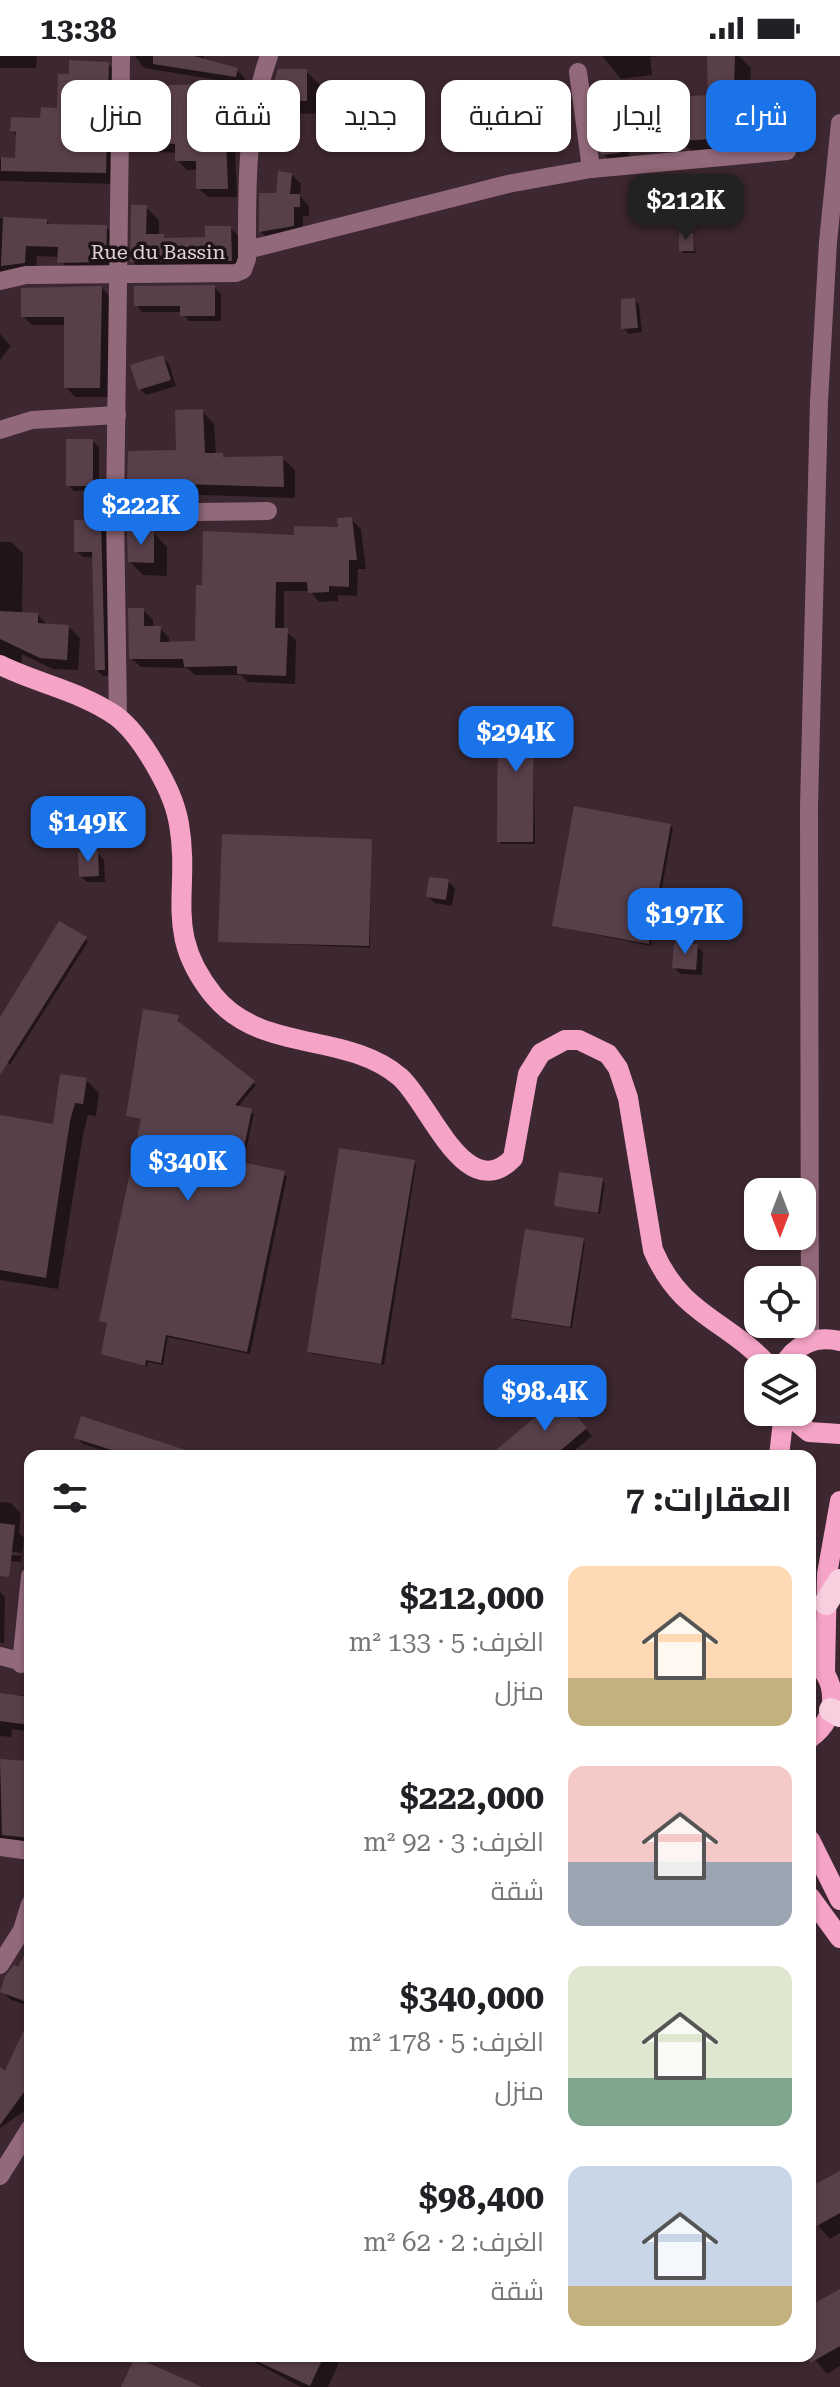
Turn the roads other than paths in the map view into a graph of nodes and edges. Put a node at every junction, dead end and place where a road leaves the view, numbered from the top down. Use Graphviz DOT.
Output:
graph roads {
  1 [pos="121,56"];
  2 [pos="256,56"];
  3 [pos="269,56"];
  4 [pos="578,72"];
  5 [pos="258,80"];
  6 [pos="261,80"];
  7 [pos="840,123"];
  8 [pos="249,152"];
  9 [pos="776,152"];
  10 [pos="591,169"];
  11 [pos="247,250"];
  12 [pos="117,273"];
  13 [pos="0,281"];
  14 [pos="117,415"];
  15 [pos="0,430"];
  16 [pos="268,511"];
  17 [pos="115,513"];
  18 [pos="0,665"];
  19 [pos="118,717"];
  20 [pos="740,1338"];
  21 [pos="840,1341"];
  22 [pos="795,1353"];
  23 [pos="757,1354"];
  24 [pos="783,1426"];
  25 [pos="802,1426"];
  26 [pos="840,1434"];
  27 [pos="780,1450"];
  28 [pos="840,1501"];
  29 [pos="840,1581"];
  30 [pos="826,1603"];
  31 [pos="0,1656"];
  32 [pos="24,1664"];
  33 [pos="816,1664"];
  34 [pos="825,1672"];
  35 [pos="836,1712"];
  36 [pos="816,1733"];
  37 [pos="0,1847"];
  38 [pos="24,1850"];
  39 [pos="816,1852"];
  40 [pos="840,1900"];
  41 [pos="816,1905"];
  42 [pos="24,1924"];
  43 [pos="840,1938"];
  44 [pos="0,1965"];
  45 [pos="24,2138"];
  46 [pos="0,2176"];
  1 -- 12 [label="street"];
  2 -- 5 [label="street"];
  3 -- 6 [label="street, Rue du Bassin"];
  4 -- 10 [label="street"];
  7 -- 22 [label="street"];
  8 -- 11 [label="street, Rue du Bassin"];
  9 -- 10 [label="street"];
  10 -- 11 [label="street"];
  11 -- 12 [label="street, Rue du Bassin"];
  12 -- 13 [label="street, Rue du Bassin"];
  12 -- 14 [label="street"];
  14 -- 15 [label="street"];
  14 -- 17 [label="street"];
  16 -- 17 [label="street"];
  17 -- 19 [label="street"];
  18 -- 19 [label="main road"];
  19 -- 20 [label="main road"];
  20 -- 22 [label="main road"];
  20 -- 23 [label="main road"];
  21 -- 22 [label="main road"];
  24 -- 27 [label="main road"];
  25 -- 26 [label="main road"];
  28 -- 30 [label="main road"];
  29 -- 30 [label="highway"];
  30 -- 34 [label="main road"];
  31 -- 32 [label="street"];
  33 -- 34 [label="main road"];
  34 -- 35 [label="main road"];
  35 -- 36 [label="main road"];
  37 -- 38 [label="street"];
  39 -- 40 [label="main road"];
  41 -- 43 [label="main road"];
  42 -- 44 [label="street"];
  45 -- 46 [label="street"];
}
